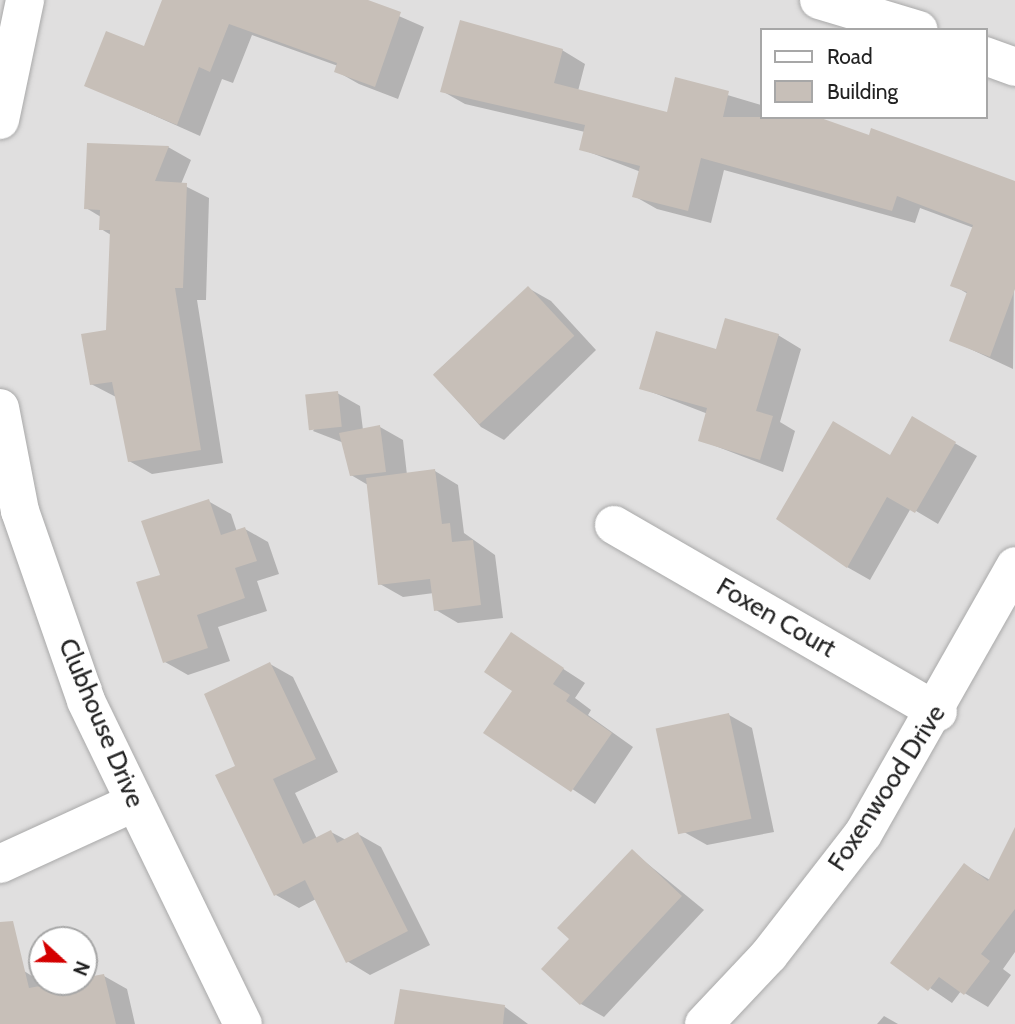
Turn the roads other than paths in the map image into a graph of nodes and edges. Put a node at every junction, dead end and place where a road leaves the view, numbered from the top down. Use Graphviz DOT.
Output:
graph roads {
  1 [pos="24,0"];
  2 [pos="819,0"];
  3 [pos="912,28"];
  4 [pos="987,57"];
  5 [pos="1015,67"];
  6 [pos="0,120"];
  7 [pos="0,408"];
  8 [pos="614,525"];
  9 [pos="1015,566"];
  10 [pos="938,712"];
  11 [pos="133,803"];
  12 [pos="0,864"];
  13 [pos="243,1024"];
  14 [pos="704,1024"];
  1 -- 6 [label="street"];
  2 -- 3 [label="street"];
  4 -- 5 [label="street"];
  7 -- 11 [label="street, Clubhouse Drive"];
  8 -- 10 [label="street, Foxen Court"];
  9 -- 10 [label="street, Foxenwood Drive"];
  10 -- 14 [label="street, Foxenwood Drive"];
  11 -- 12 [label="street"];
  11 -- 13 [label="street, Clubhouse Drive"];
}
